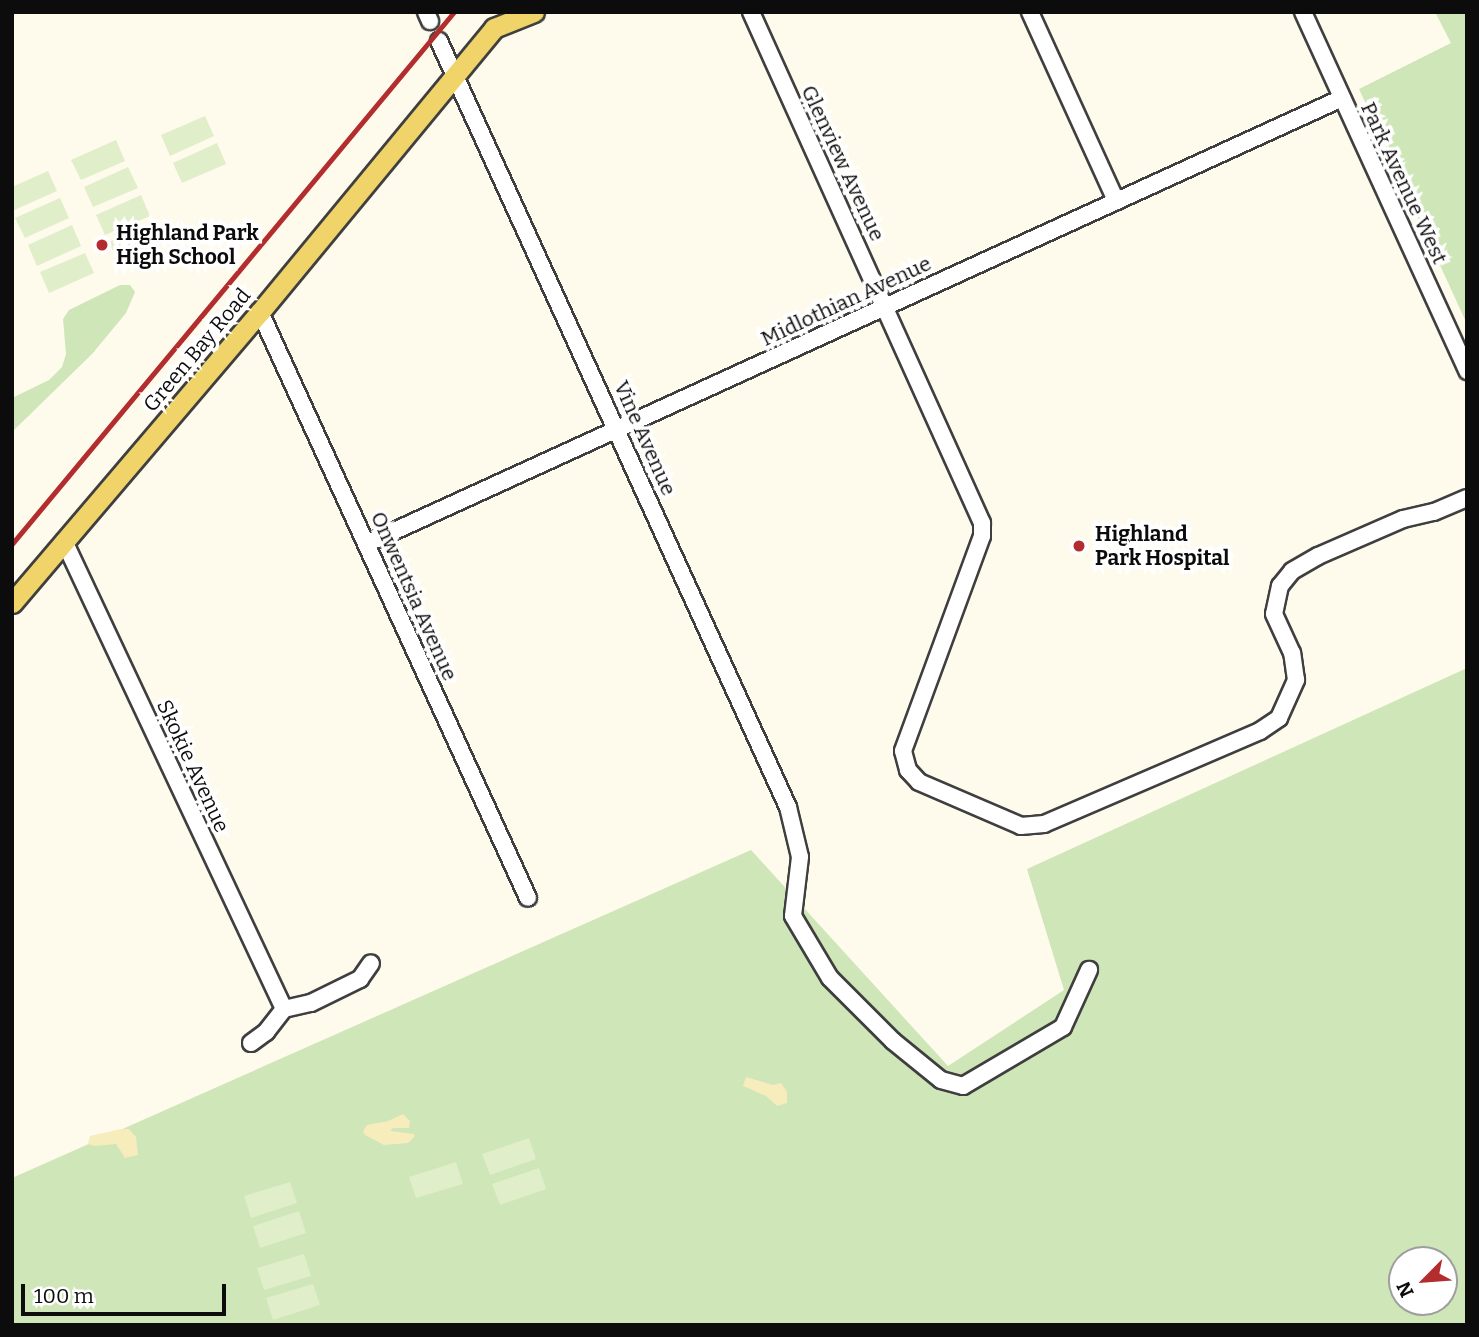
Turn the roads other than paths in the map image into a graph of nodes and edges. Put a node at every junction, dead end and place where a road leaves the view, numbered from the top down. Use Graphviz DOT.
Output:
graph roads {
  1 [pos="507,12"];
  2 [pos="534,12"];
  3 [pos="751,12"];
  4 [pos="1030,12"];
  5 [pos="1303,12"];
  6 [pos="494,28"];
  7 [pos="439,41"];
  8 [pos="454,76"];
  9 [pos="1342,98"];
  10 [pos="1116,201"];
  11 [pos="885,306"];
  12 [pos="260,312"];
  13 [pos="1467,371"];
  14 [pos="618,429"];
  15 [pos="1467,498"];
  16 [pos="64,541"];
  17 [pos="368,542"];
  18 [pos="12,603"];
  19 [pos="528,898"];
  20 [pos="371,963"];
  21 [pos="1089,970"];
  22 [pos="284,1009"];
  23 [pos="251,1043"];
  1 -- 6 [label="street"];
  2 -- 6 [label="main road, Green Bay Road"];
  3 -- 11 [label="street, Glenview Avenue"];
  4 -- 10 [label="street"];
  5 -- 9 [label="street, Park Avenue West"];
  6 -- 8 [label="main road, Green Bay Road"];
  7 -- 8 [label="street, Vine Avenue"];
  8 -- 12 [label="main road, Green Bay Road"];
  8 -- 14 [label="street, Vine Avenue"];
  9 -- 10 [label="street, Midlothian Avenue"];
  9 -- 13 [label="street, Park Avenue West"];
  10 -- 11 [label="street, Midlothian Avenue"];
  11 -- 14 [label="street, Midlothian Avenue"];
  11 -- 15 [label="street, Glenview Avenue"];
  12 -- 16 [label="main road, Green Bay Road"];
  12 -- 17 [label="street, Onwentsia Avenue"];
  14 -- 17 [label="street, Midlothian Avenue"];
  14 -- 21 [label="street, Vine Avenue"];
  16 -- 18 [label="main road, Green Bay Road"];
  16 -- 22 [label="street, Skokie Avenue"];
  17 -- 19 [label="street, Onwentsia Avenue"];
  20 -- 22 [label="street"];
  22 -- 23 [label="street"];
}
